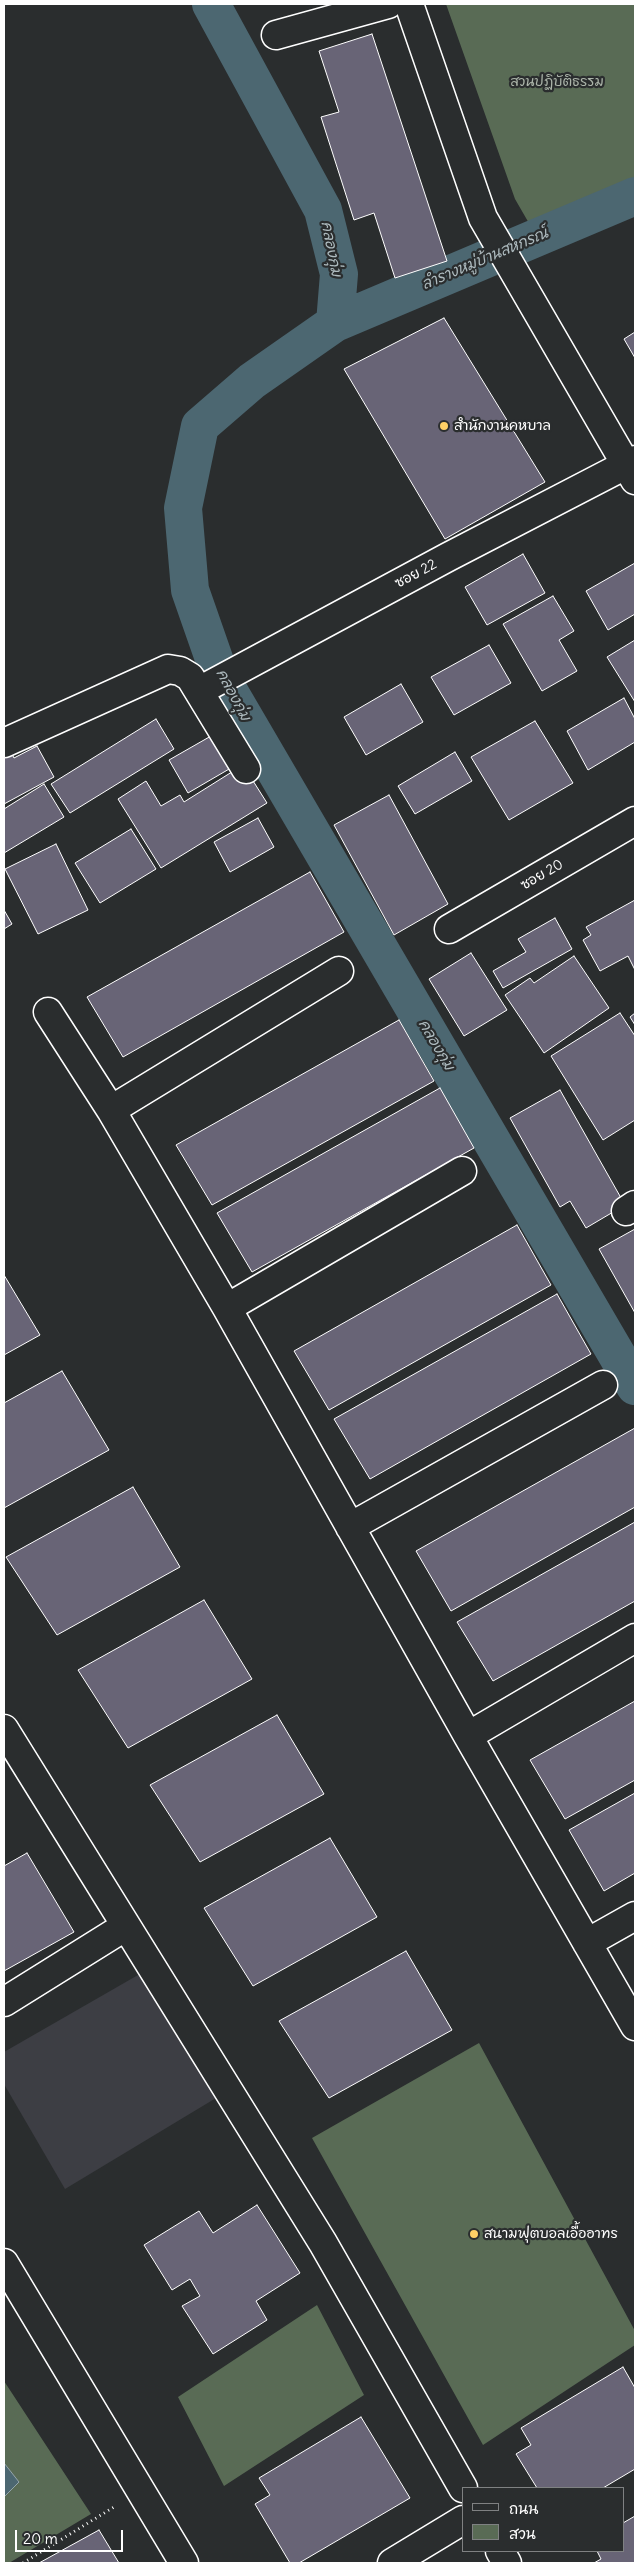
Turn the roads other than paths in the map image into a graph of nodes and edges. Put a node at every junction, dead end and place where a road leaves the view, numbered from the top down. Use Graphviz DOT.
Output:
graph roads {
  1 [pos="388,4"];
  2 [pos="409,4"];
  3 [pos="276,35"];
  4 [pos="632,469"];
  5 [pos="203,689"];
  6 [pos="4,744"];
  7 [pos="246,769"];
  8 [pos="635,821"];
  9 [pos="449,930"];
  10 [pos="339,971"];
  11 [pos="48,1012"];
  12 [pos="111,1110"];
  13 [pos="462,1171"];
  14 [pos="227,1308"];
  15 [pos="603,1385"];
  16 [pos="350,1527"];
  17 [pos="635,1638"];
  18 [pos="4,1729"];
  19 [pos="468,1736"];
  20 [pos="635,1916"];
  21 [pos="126,1926"];
  22 [pos="587,1943"];
  23 [pos="4,2002"];
  24 [pos="635,2026"];
  25 [pos="4,2264"];
  26 [pos="462,2487"];
  27 [pos="462,2521"];
  28 [pos="501,2552"];
  29 [pos="184,2563"];
  30 [pos="392,2563"];
  31 [pos="507,2563"];
  1 -- 3 [label="street"];
  2 -- 4 [label="street"];
  4 -- 5 [label="street, ซอย 22"];
  5 -- 6 [label="street"];
  5 -- 7 [label="street"];
  8 -- 9 [label="street, ซอย 20"];
  10 -- 12 [label="street"];
  11 -- 12 [label="street"];
  12 -- 14 [label="street"];
  13 -- 14 [label="street"];
  14 -- 16 [label="street"];
  15 -- 16 [label="street"];
  16 -- 19 [label="street"];
  17 -- 19 [label="street"];
  18 -- 21 [label="street"];
  19 -- 22 [label="street"];
  20 -- 22 [label="street"];
  21 -- 23 [label="street"];
  21 -- 26 [label="street"];
  22 -- 24 [label="street"];
  25 -- 29 [label="street"];
  27 -- 30 [label="street"];
  28 -- 31 [label="street"];
}
